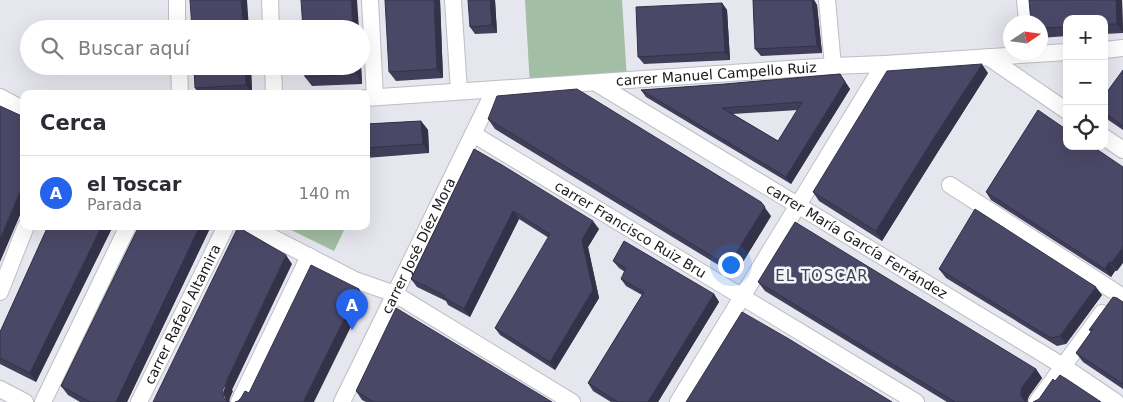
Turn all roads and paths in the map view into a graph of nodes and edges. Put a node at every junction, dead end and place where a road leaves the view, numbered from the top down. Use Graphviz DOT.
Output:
graph roads {
  1 [pos="176,0"];
  2 [pos="270,0"];
  3 [pos="370,0"];
  4 [pos="453,0"];
  5 [pos="828,0"];
  6 [pos="1025,0"];
  7 [pos="1026,15"];
  8 [pos="177,20"];
  9 [pos="271,20"];
  10 [pos="1123,48"];
  11 [pos="1108,50"];
  12 [pos="1063,52"];
  13 [pos="1048,53"];
  14 [pos="1003,56"];
  15 [pos="988,57"];
  16 [pos="1026,60"];
  17 [pos="884,64"];
  18 [pos="833,66"];
  19 [pos="179,75"];
  20 [pos="273,75"];
  21 [pos="1018,78"];
  22 [pos="596,83"];
  23 [pos="495,89"];
  24 [pos="180,90"];
  25 [pos="274,90"];
  26 [pos="459,91"];
  27 [pos="0,97"];
  28 [pos="371,97"];
  29 [pos="20,108"];
  30 [pos="1063,108"];
  31 [pos="473,134"];
  32 [pos="1108,140"];
  33 [pos="1123,150"];
  34 [pos="950,185"];
  35 [pos="798,205"];
  36 [pos="24,230"];
  37 [pos="126,230"];
  38 [pos="224,230"];
  39 [pos="258,230"];
  40 [pos="309,256"];
  41 [pos="1121,291"];
  42 [pos="0,292"];
  43 [pos="395,294"];
  44 [pos="742,297"];
  45 [pos="1063,366"];
  46 [pos="0,389"];
  47 [pos="25,402"];
  48 [pos="43,402"];
  49 [pos="139,402"];
  50 [pos="239,402"];
  51 [pos="342,402"];
  52 [pos="572,402"];
  53 [pos="678,402"];
  54 [pos="916,402"];
  55 [pos="1037,402"];
  56 [pos="1116,402"];
  1 -- 8 [label="street"];
  2 -- 9 [label="street"];
  3 -- 28 [label="street"];
  4 -- 26 [label="street"];
  5 -- 18 [label="street"];
  6 -- 7 [label="street"];
  10 -- 11 [label="street"];
  12 -- 13 [label="street, carrer Manuel Campello Ruiz"];
  14 -- 15 [label="street, carrer Manuel Campello Ruiz"];
  15 -- 17 [label="street, carrer Manuel Campello Ruiz"];
  15 -- 21 [label="street"];
  16 -- 21 [label="street"];
  17 -- 18 [label="street, carrer Manuel Campello Ruiz"];
  17 -- 35 [label="street"];
  18 -- 22 [label="street, carrer Manuel Campello Ruiz"];
  19 -- 24 [label="street"];
  20 -- 25 [label="street"];
  21 -- 30 [label="street"];
  22 -- 23 [label="street, carrer Manuel Campello Ruiz"];
  22 -- 35 [label="street, carrer María García Ferrández"];
  23 -- 26 [label="street, carrer Manuel Campello Ruiz"];
  23 -- 31 [label="street, carrer José Díez Mora"];
  26 -- 28 [label="street, carrer Manuel Campello Ruiz"];
  27 -- 29 [label="street"];
  31 -- 43 [label="street, carrer José Díez Mora"];
  31 -- 44 [label="street, carrer Francisco Ruiz Bru"];
  32 -- 33 [label="street"];
  34 -- 41 [label="street"];
  35 -- 44 [label="street"];
  35 -- 45 [label="street, carrer María García Ferrández"];
  36 -- 42 [label="street"];
  37 -- 48 [label="street"];
  38 -- 49 [label="street, carrer Rafael Altamira"];
  39 -- 40 [label="street"];
  40 -- 43 [label="street"];
  40 -- 50 [label="street"];
  41 -- 45 [label="street"];
  43 -- 51 [label="street, carrer José Díez Mora"];
  43 -- 52 [label="street"];
  44 -- 53 [label="street"];
  44 -- 54 [label="street, carrer Francisco Ruiz Bru"];
  45 -- 55 [label="street"];
  45 -- 56 [label="street, carrer María García Ferrández"];
  46 -- 47 [label="street"];
}
